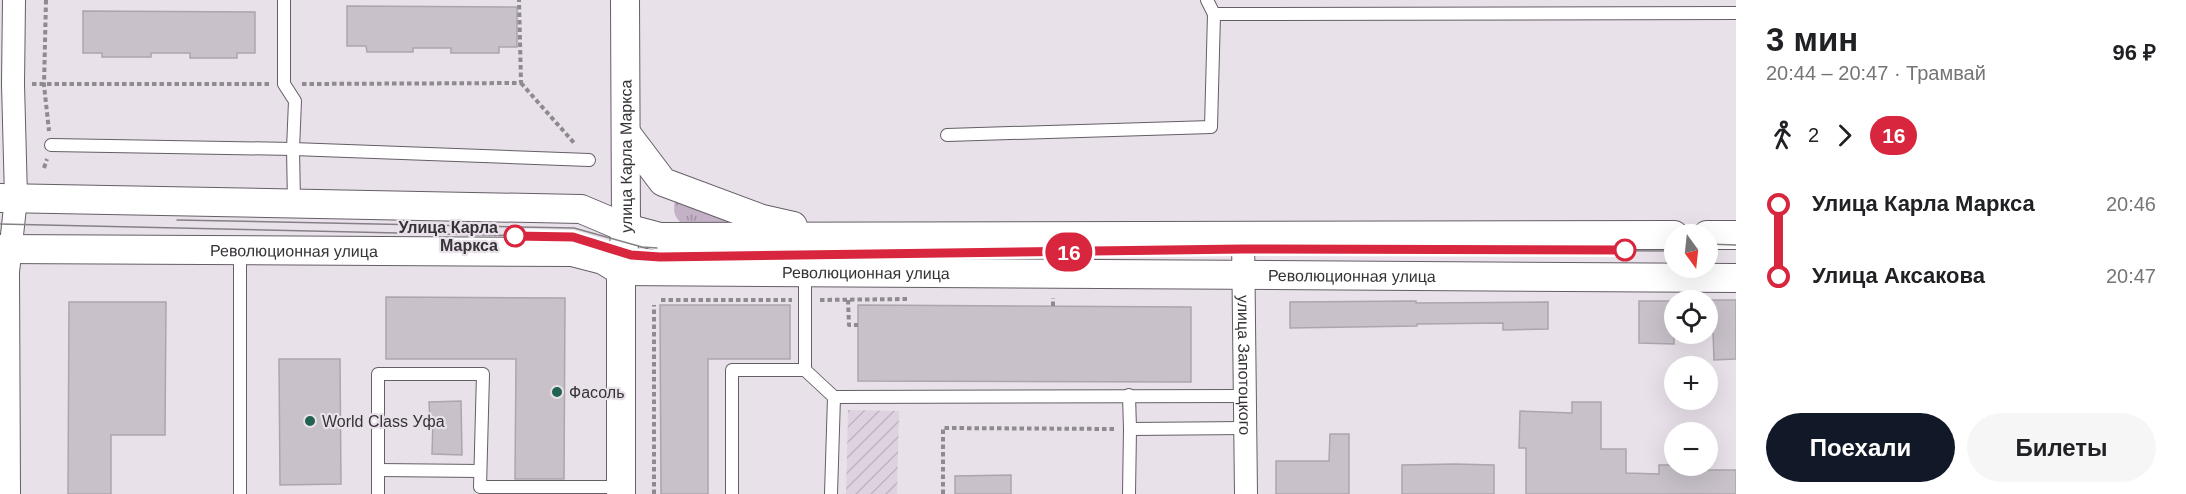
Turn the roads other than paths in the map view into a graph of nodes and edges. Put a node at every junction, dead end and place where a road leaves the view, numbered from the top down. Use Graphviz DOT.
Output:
graph roads {
  1 [pos="14,0"];
  2 [pos="284,0"];
  3 [pos="625,0"];
  4 [pos="1207,0"];
  5 [pos="1736,13"];
  6 [pos="1214,14"];
  7 [pos="626,133"];
  8 [pos="947,135"];
  9 [pos="51,145"];
  10 [pos="293,149"];
  11 [pos="589,160"];
  12 [pos="8,198"];
  13 [pos="294,203"];
  14 [pos="626,228"];
  15 [pos="1664,234"];
  16 [pos="1718,235"];
  17 [pos="1736,235"];
  18 [pos="1243,236"];
  19 [pos="839,237"];
  20 [pos="6,249"];
  21 [pos="240,250"];
  22 [pos="621,271"];
  23 [pos="805,272"];
  24 [pos="1243,275"];
  25 [pos="1736,278"];
  26 [pos="805,370"];
  27 [pos="1129,395"];
  28 [pos="1245,396"];
  29 [pos="834,398"];
  30 [pos="1245,428"];
  31 [pos="1130,429"];
  32 [pos="378,470"];
  33 [pos="480,471"];
  34 [pos="621,491"];
  35 [pos="9,494"];
  36 [pos="240,494"];
  37 [pos="378,494"];
  38 [pos="732,494"];
  39 [pos="831,494"];
  40 [pos="1130,494"];
  41 [pos="1246,494"];
  1 -- 12 [label="street"];
  2 -- 10 [label="lane"];
  3 -- 7 [label="street, улица Карла Маркса"];
  4 -- 6 [label="lane"];
  5 -- 6 [label="lane"];
  6 -- 8 [label="lane"];
  7 -- 14 [label="street, улица Карла Маркса"];
  7 -- 19 [label="street"];
  9 -- 10 [label="lane"];
  10 -- 11 [label="lane"];
  10 -- 13 [label="lane"];
  12 -- 13 [label="street"];
  12 -- 20 [label="street"];
  13 -- 14 [label="street"];
  14 -- 19 [label="street"];
  14 -- 22 [label="street, улица Карла Маркса"];
  15 -- 18 [label="street"];
  16 -- 17 [label="street"];
  18 -- 19 [label="street"];
  18 -- 24 [label="street, улица Запотоцкого"];
  20 -- 21 [label="street, Революционная улица"];
  20 -- 35 [label="street"];
  21 -- 22 [label="street, Революционная улица"];
  21 -- 36 [label="lane"];
  22 -- 23 [label="street, Революционная улица"];
  22 -- 34 [label="street, улица Карла Маркса"];
  23 -- 24 [label="street, Революционная улица"];
  23 -- 26 [label="lane"];
  24 -- 25 [label="street, Революционная улица"];
  24 -- 28 [label="street, улица Запотоцкого"];
  26 -- 29 [label="lane"];
  26 -- 38 [label="lane"];
  27 -- 28 [label="lane"];
  27 -- 29 [label="lane"];
  27 -- 31 [label="lane"];
  28 -- 30 [label="street, улица Запотоцкого"];
  29 -- 39 [label="lane"];
  30 -- 31 [label="lane"];
  30 -- 41 [label="street, улица Запотоцкого"];
  31 -- 40 [label="lane"];
  32 -- 33 [label="lane"];
  32 -- 33 [label="lane"];
  32 -- 37 [label="lane"];
  33 -- 34 [label="lane"];
}
